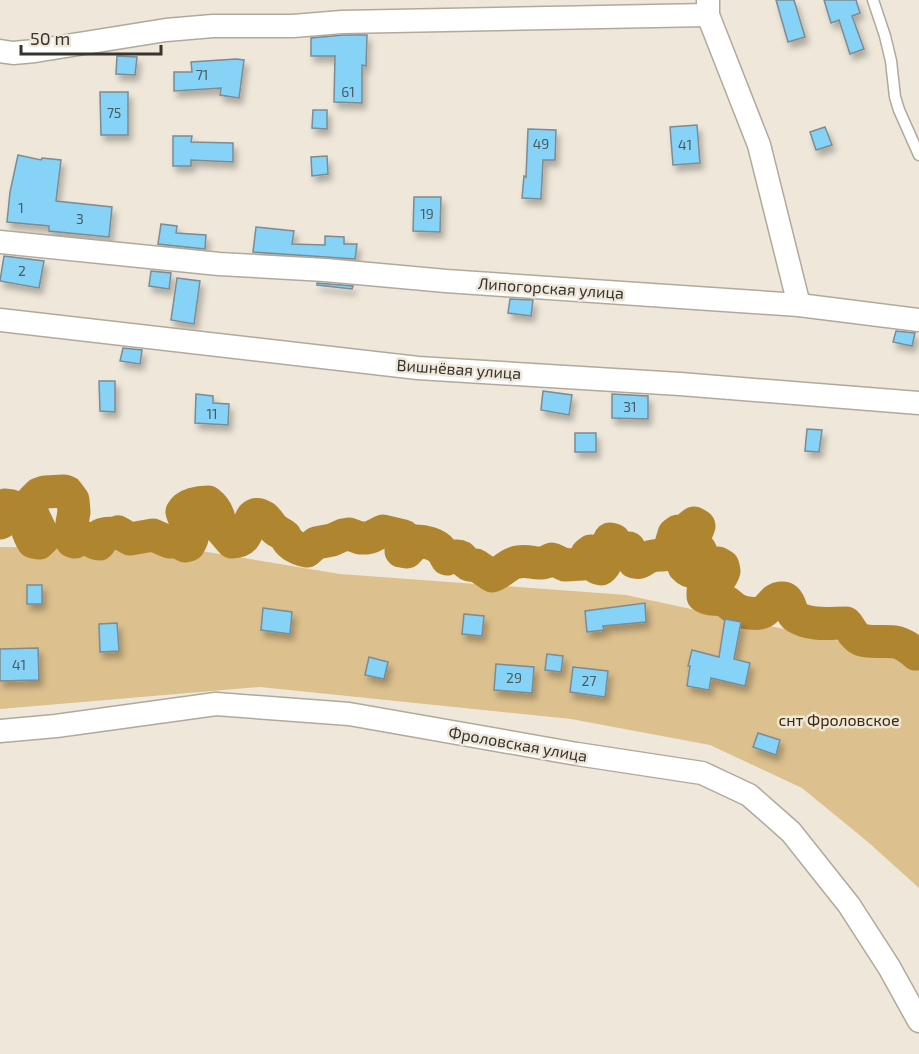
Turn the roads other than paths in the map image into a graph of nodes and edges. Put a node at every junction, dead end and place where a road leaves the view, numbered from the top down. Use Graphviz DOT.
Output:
graph roads {
  1 [pos="873,0"];
  2 [pos="708,8"];
  3 [pos="0,51"];
  4 [pos="919,155"];
  5 [pos="0,242"];
  6 [pos="800,305"];
  7 [pos="0,320"];
  8 [pos="919,320"];
  9 [pos="919,403"];
  10 [pos="0,731"];
  11 [pos="919,1021"];
  1 -- 4 [label="lane"];
  2 -- 3 [label="street"];
  2 -- 6 [label="street"];
  5 -- 6 [label="street, Липогорская улица"];
  6 -- 8 [label="street, Липогорская улица"];
  7 -- 9 [label="street, Вишнёвая улица"];
  10 -- 11 [label="street, Фроловская улица"];
}
